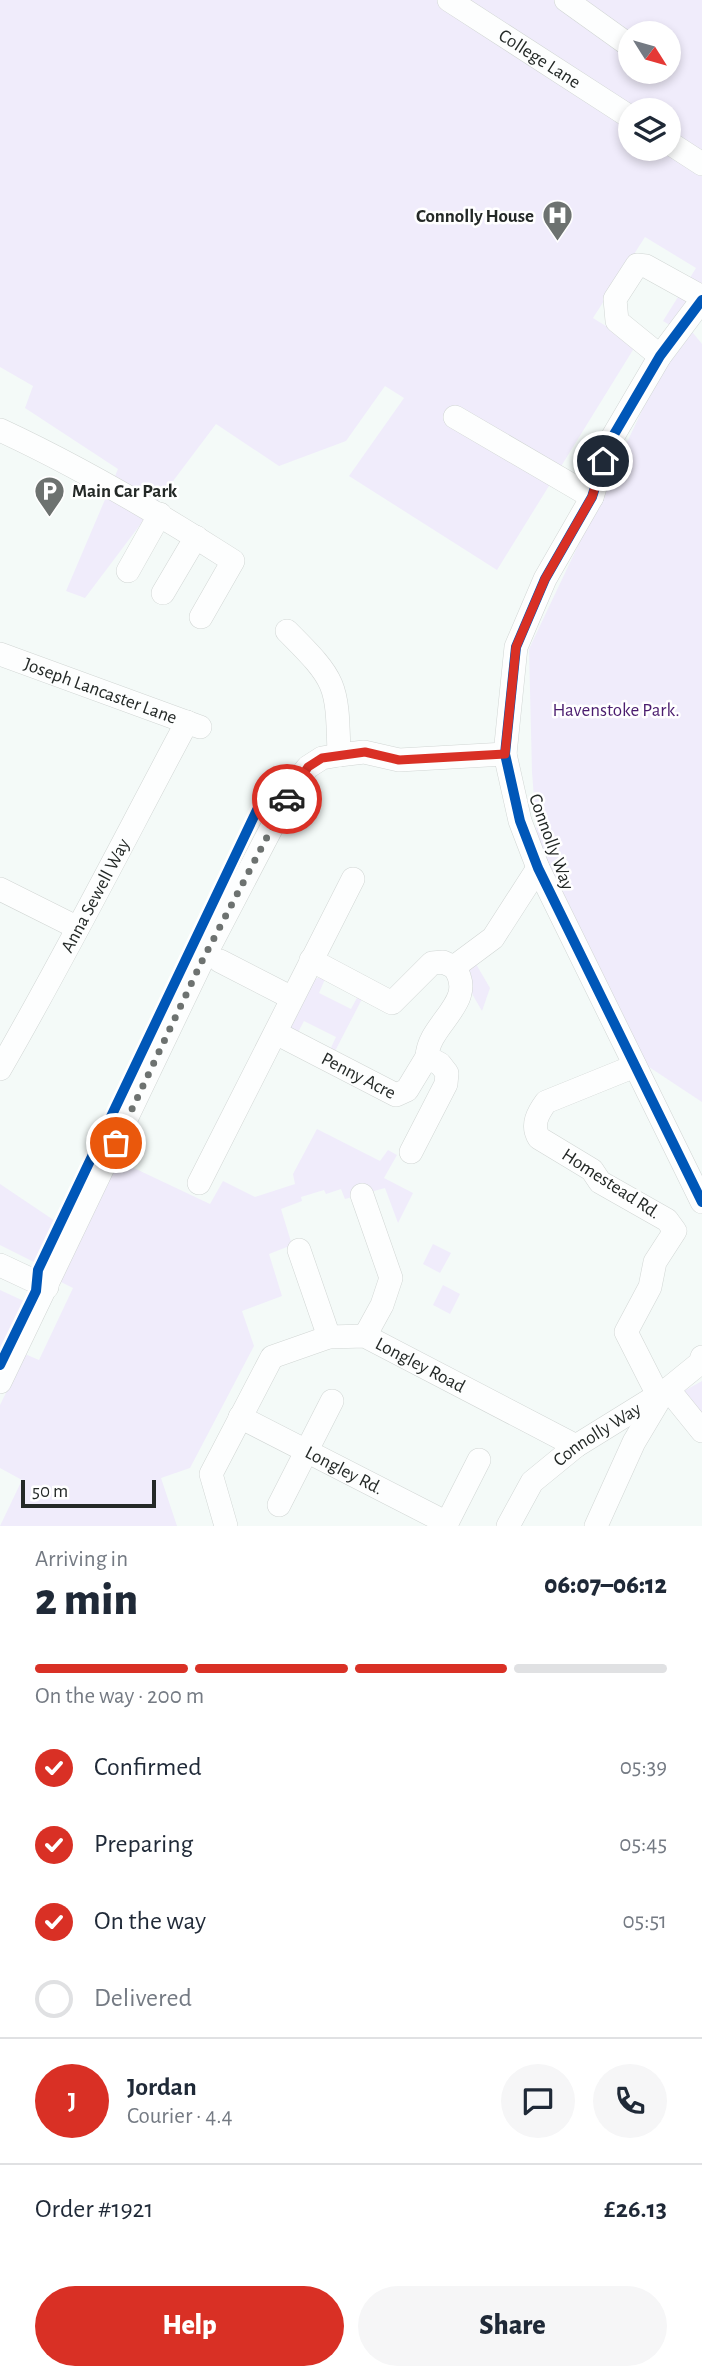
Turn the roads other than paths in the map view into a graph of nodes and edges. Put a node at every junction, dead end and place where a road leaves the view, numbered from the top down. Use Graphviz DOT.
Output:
graph roads {
  1 [pos="449,0"];
  2 [pos="566,0"];
  3 [pos="618,37"];
  4 [pos="618,109"];
  5 [pos="681,150"];
  6 [pos="702,164"];
  7 [pos="702,299"];
  8 [pos="660,356"];
  9 [pos="455,417"];
  10 [pos="0,430"];
  11 [pos="592,497"];
  12 [pos="160,514"];
  13 [pos="196,537"];
  14 [pos="128,571"];
  15 [pos="163,593"];
  16 [pos="201,617"];
  17 [pos="287,631"];
  18 [pos="0,654"];
  19 [pos="194,724"];
  20 [pos="505,754"];
  21 [pos="339,755"];
  22 [pos="538,868"];
  23 [pos="353,879"];
  24 [pos="0,889"];
  25 [pos="76,927"];
  26 [pos="311,960"];
  27 [pos="220,961"];
  28 [pos="454,967"];
  29 [pos="292,998"];
  30 [pos="276,1033"];
  31 [pos="426,1057"];
  32 [pos="635,1066"];
  33 [pos="0,1069"];
  34 [pos="411,1152"];
  35 [pos="200,1183"];
  36 [pos="362,1195"];
  37 [pos="702,1202"];
  38 [pos="299,1250"];
  39 [pos="0,1265"];
  40 [pos="47,1287"];
  41 [pos="365,1336"];
  42 [pos="330,1337"];
  43 [pos="701,1361"];
  44 [pos="0,1382"];
  45 [pos="663,1392"];
  46 [pos="332,1401"];
  47 [pos="240,1417"];
  48 [pos="702,1431"];
  49 [pos="576,1446"];
  50 [pos="307,1451"];
  51 [pos="479,1460"];
  52 [pos="279,1505"];
  53 [pos="446,1525"];
  54 [pos="226,1526"];
  55 [pos="508,1526"];
  56 [pos="596,1526"];
  1 -- 4 [label="street, College Lane"];
  2 -- 3 [label="street"];
  5 -- 6 [label="street"];
  7 -- 8 [label="street, Connolly Way"];
  7 -- 8 [label="street"];
  8 -- 11 [label="street, Connolly Way"];
  9 -- 11 [label="street"];
  10 -- 12 [label="street"];
  11 -- 20 [label="street, Connolly Way"];
  12 -- 13 [label="street"];
  12 -- 14 [label="street"];
  13 -- 15 [label="street"];
  13 -- 16 [label="street"];
  17 -- 21 [label="street"];
  18 -- 19 [label="street, Joseph Lancaster Lane"];
  19 -- 25 [label="street, Anna Sewell Way"];
  20 -- 21 [label="street"];
  20 -- 22 [label="street, Connolly Way"];
  21 -- 40 [label="street"];
  22 -- 28 [label="street"];
  22 -- 32 [label="street, Connolly Way"];
  23 -- 26 [label="street"];
  24 -- 25 [label="street"];
  25 -- 33 [label="street, Anna Sewell Way"];
  26 -- 28 [label="street"];
  26 -- 29 [label="street"];
  27 -- 29 [label="street"];
  28 -- 31 [label="street, Penny Acre"];
  29 -- 30 [label="street"];
  30 -- 31 [label="street, Penny Acre"];
  30 -- 35 [label="street"];
  31 -- 34 [label="street"];
  32 -- 37 [label="street, Connolly Way"];
  32 -- 45 [label="street, Homestead Rd."];
  36 -- 41 [label="street"];
  38 -- 42 [label="street"];
  39 -- 40 [label="street"];
  40 -- 44 [label="street"];
  41 -- 42 [label="street, Longley Road"];
  41 -- 49 [label="street, Longley Road"];
  42 -- 47 [label="street, Longley Road"];
  43 -- 45 [label="street, Connolly Way"];
  45 -- 48 [label="street"];
  45 -- 49 [label="street, Connolly Way"];
  45 -- 56 [label="street"];
  46 -- 50 [label="street"];
  47 -- 50 [label="street, Longley Rd."];
  47 -- 54 [label="street, Longley Road"];
  49 -- 55 [label="street, Connolly Way"];
  50 -- 52 [label="street"];
  50 -- 53 [label="street, Longley Rd."];
  51 -- 53 [label="street"];
}
